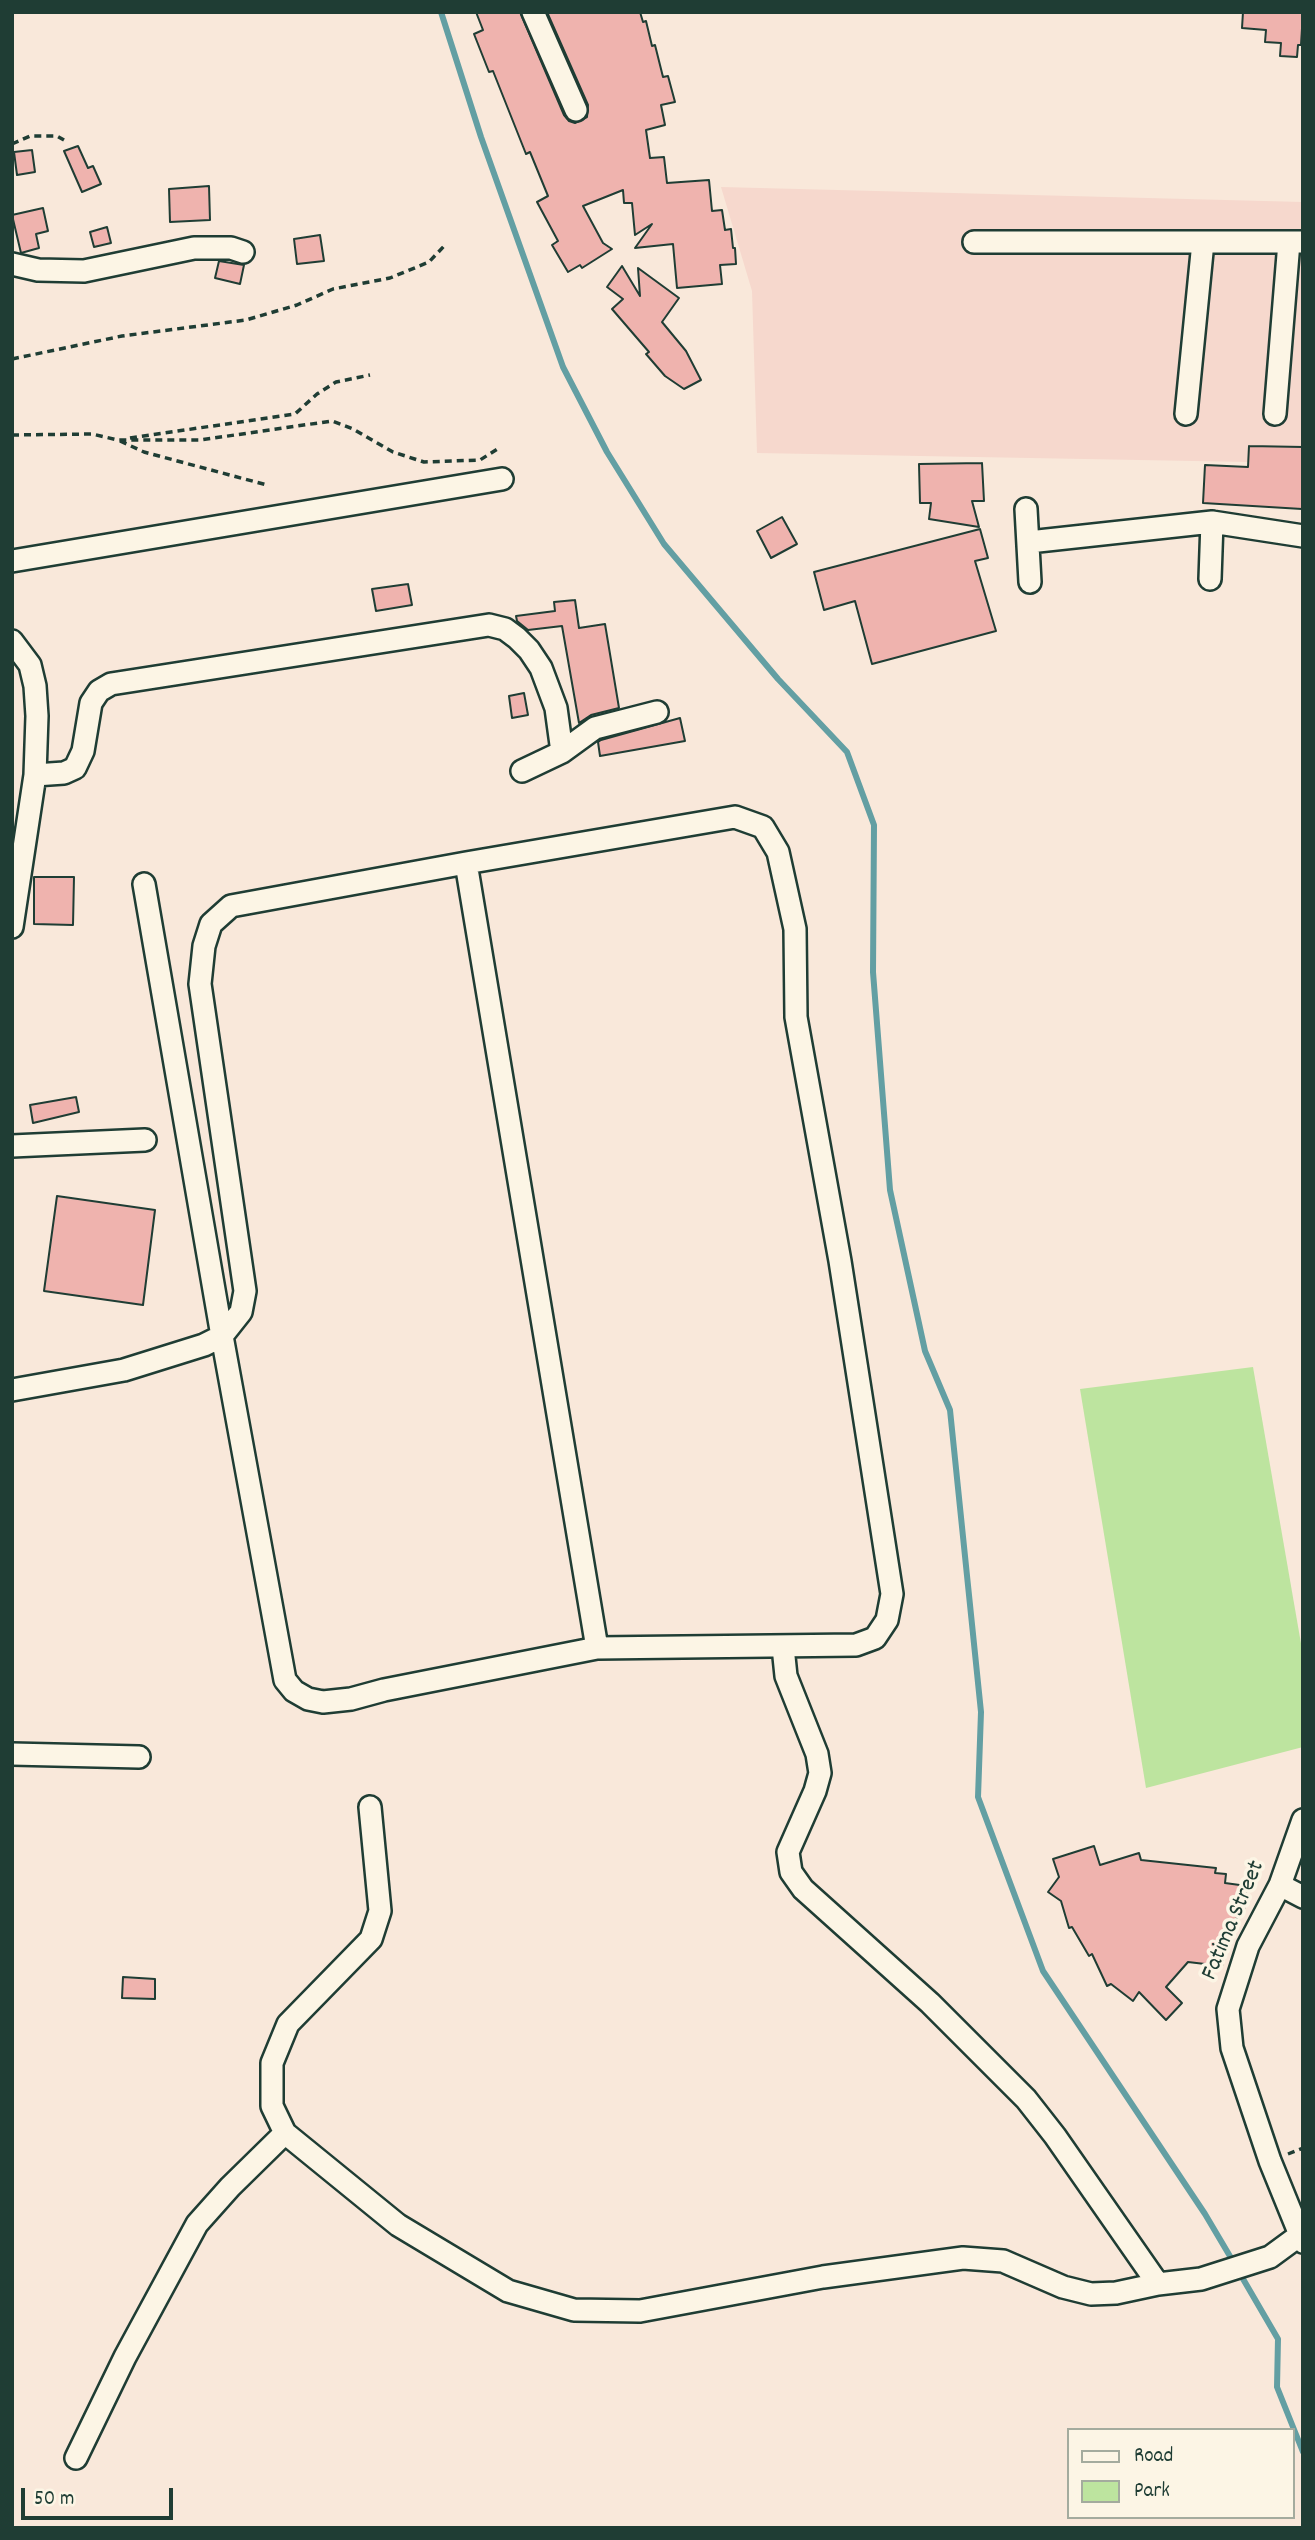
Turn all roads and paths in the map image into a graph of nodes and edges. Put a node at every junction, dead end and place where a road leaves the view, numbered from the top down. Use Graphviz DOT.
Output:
graph roads {
  1 [pos="533,12"];
  2 [pos="576,110"];
  3 [pos="64,140"];
  4 [pos="12,144"];
  5 [pos="974,242"];
  6 [pos="1203,242"];
  7 [pos="1296,242"];
  8 [pos="446,245"];
  9 [pos="243,252"];
  10 [pos="12,264"];
  11 [pos="12,359"];
  12 [pos="370,375"];
  13 [pos="1186,414"];
  14 [pos="1275,414"];
  15 [pos="12,435"];
  16 [pos="118,440"];
  17 [pos="499,448"];
  18 [pos="502,479"];
  19 [pos="267,485"];
  20 [pos="1026,509"];
  21 [pos="1212,522"];
  22 [pos="1303,536"];
  23 [pos="1029,542"];
  24 [pos="12,561"];
  25 [pos="1210,579"];
  26 [pos="1030,582"];
  27 [pos="12,641"];
  28 [pos="657,712"];
  29 [pos="562,751"];
  30 [pos="522,771"];
  31 [pos="35,775"];
  32 [pos="466,863"];
  33 [pos="144,884"];
  34 [pos="12,927"];
  35 [pos="145,1140"];
  36 [pos="12,1146"];
  37 [pos="222,1336"];
  38 [pos="12,1390"];
  39 [pos="783,1647"];
  40 [pos="597,1648"];
  41 [pos="12,1754"];
  42 [pos="139,1757"];
  43 [pos="370,1807"];
  44 [pos="1303,1820"];
  45 [pos="1280,1885"];
  46 [pos="1303,1897"];
  47 [pos="285,2133"];
  48 [pos="1301,2238"];
  49 [pos="1158,2284"];
  50 [pos="76,2458"];
  1 -- 2 [label="street"];
  3 -- 4 [label="path"];
  5 -- 6 [label="street"];
  6 -- 7 [label="street"];
  6 -- 13 [label="street"];
  7 -- 14 [label="street"];
  8 -- 11 [label="path"];
  9 -- 10 [label="street"];
  12 -- 16 [label="path"];
  15 -- 16 [label="path"];
  16 -- 17 [label="path"];
  16 -- 19 [label="path"];
  18 -- 24 [label="street"];
  20 -- 23 [label="street"];
  21 -- 22 [label="street"];
  21 -- 23 [label="street"];
  21 -- 25 [label="street"];
  23 -- 26 [label="street"];
  27 -- 31 [label="street"];
  28 -- 29 [label="street"];
  29 -- 30 [label="street"];
  29 -- 31 [label="street"];
  31 -- 34 [label="street"];
  32 -- 37 [label="street"];
  32 -- 39 [label="street"];
  32 -- 40 [label="street"];
  33 -- 37 [label="street"];
  35 -- 36 [label="street"];
  37 -- 38 [label="street"];
  37 -- 40 [label="street"];
  39 -- 40 [label="street"];
  39 -- 49 [label="street"];
  41 -- 42 [label="street"];
  43 -- 47 [label="street"];
  44 -- 45 [label="street, Fatima Street"];
  45 -- 46 [label="street"];
  45 -- 48 [label="street, Fatima Street"];
  47 -- 49 [label="street"];
  47 -- 50 [label="street"];
  48 -- 49 [label="street"];
}
